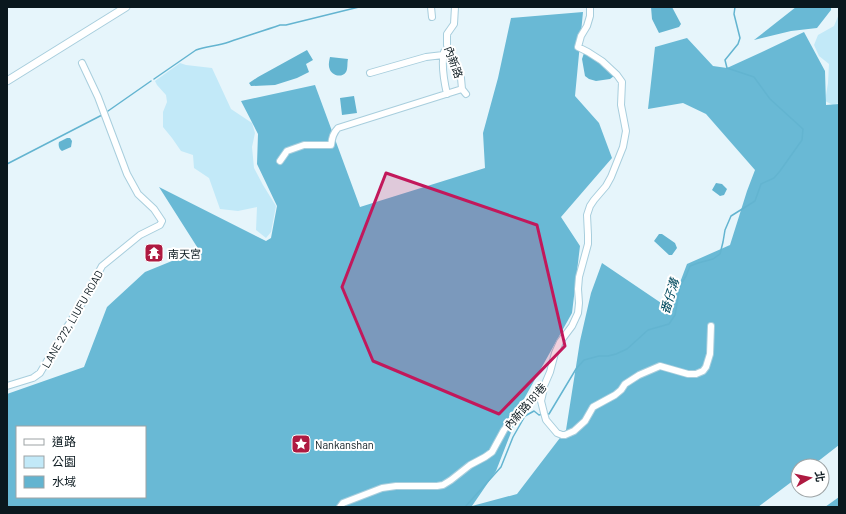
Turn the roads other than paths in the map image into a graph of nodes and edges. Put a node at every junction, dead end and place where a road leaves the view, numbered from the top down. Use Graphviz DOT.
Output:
graph roads {
  1 [pos="126,7"];
  2 [pos="431,7"];
  3 [pos="455,7"];
  4 [pos="590,7"];
  5 [pos="432,18"];
  6 [pos="448,48"];
  7 [pos="443,55"];
  8 [pos="82,63"];
  9 [pos="370,73"];
  10 [pos="7,81"];
  11 [pos="447,94"];
  12 [pos="280,161"];
  13 [pos="711,326"];
  14 [pos="7,386"];
  15 [pos="544,386"];
  16 [pos="340,507"];
  1 -- 10 [label="street"];
  2 -- 5 [label="street"];
  3 -- 6 [label="street, 內新路"];
  4 -- 15 [label="street, 內新路181巷"];
  6 -- 7 [label="street"];
  6 -- 11 [label="street, 內新路"];
  7 -- 9 [label="street"];
  7 -- 11 [label="street"];
  8 -- 14 [label="street, LANE 272, LIUFU ROAD"];
  11 -- 12 [label="street"];
  13 -- 15 [label="street"];
  15 -- 16 [label="street, 內新路181巷"];
}
